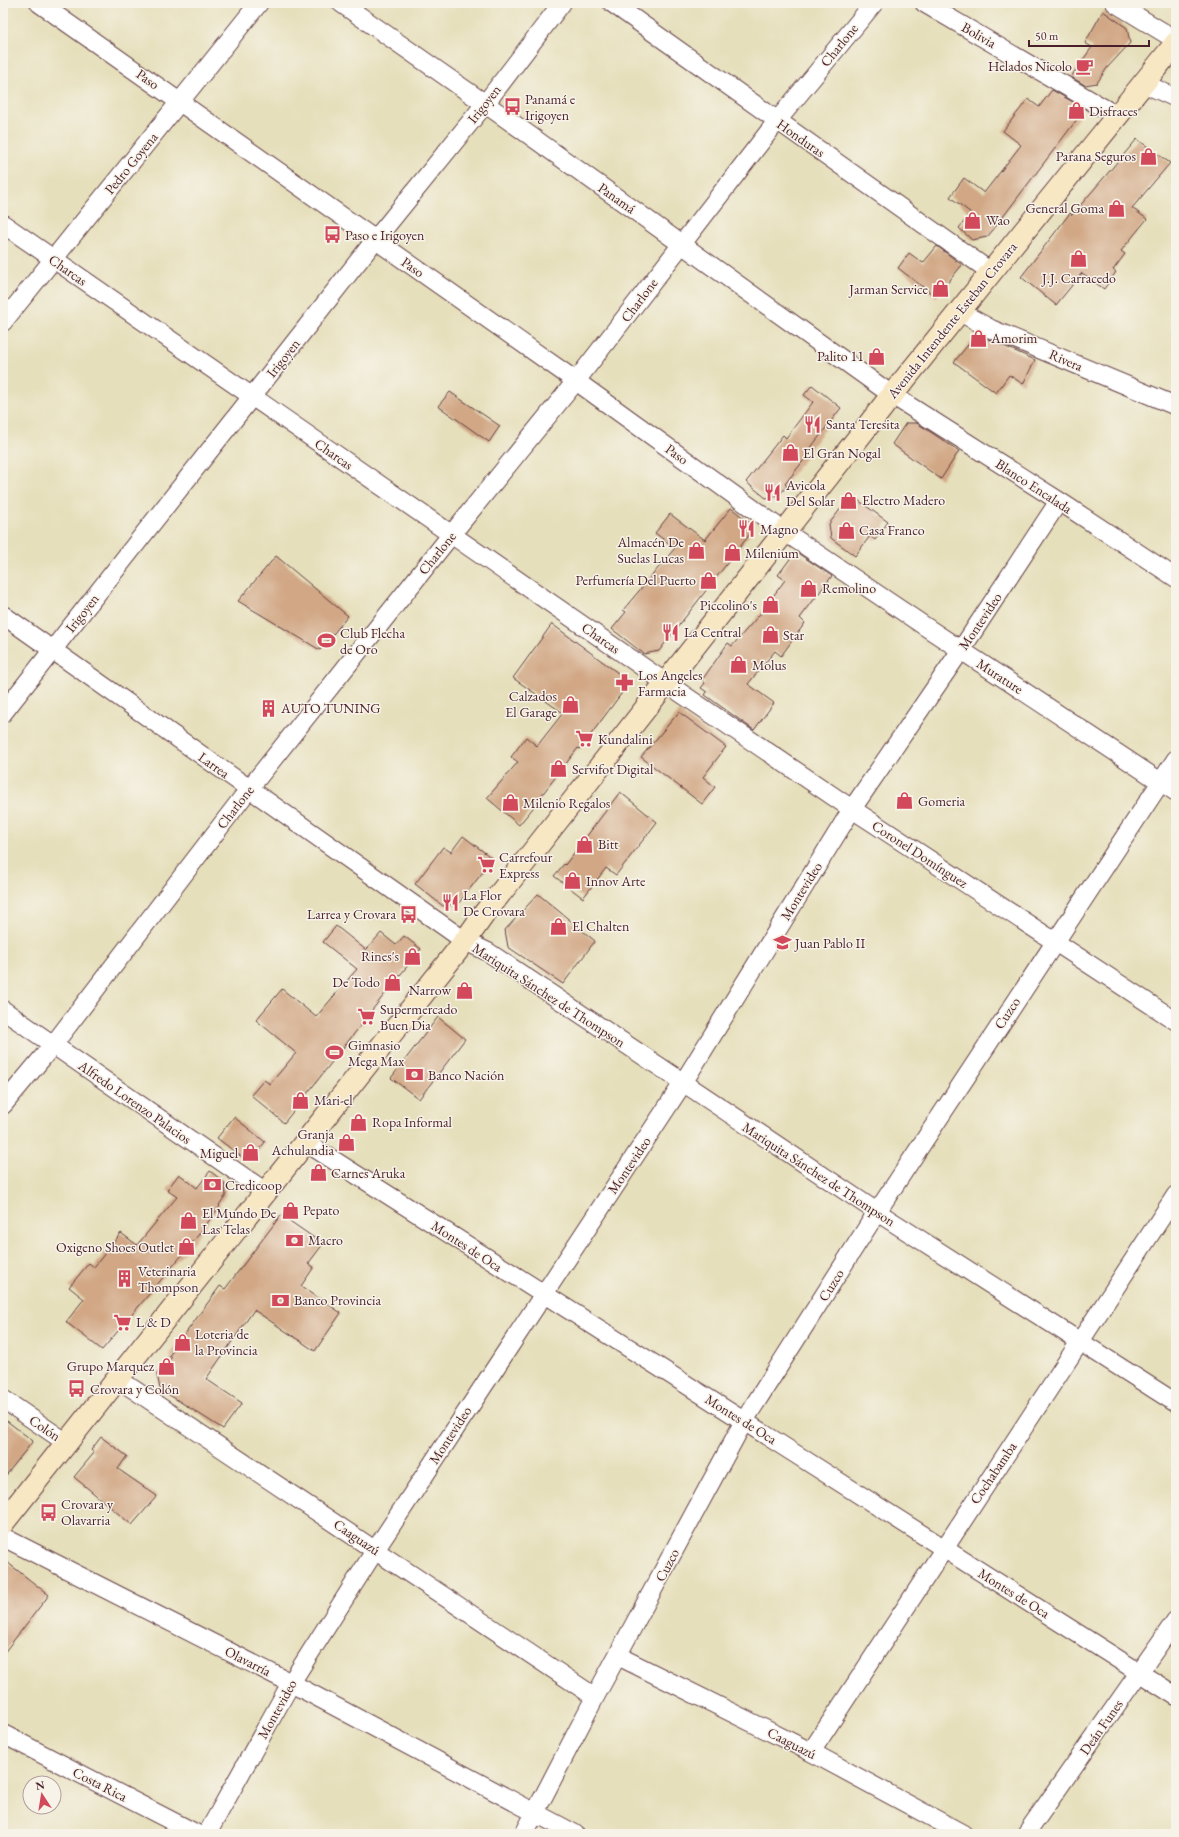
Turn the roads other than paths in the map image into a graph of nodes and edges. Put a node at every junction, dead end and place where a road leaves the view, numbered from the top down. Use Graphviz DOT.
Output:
graph roads {
  1 [pos="39,3"];
  2 [pos="259,3"];
  3 [pos="341,3"];
  4 [pos="562,3"];
  5 [pos="612,3"];
  6 [pos="874,3"];
  7 [pos="924,3"];
  8 [pos="1115,3"];
  9 [pos="1176,42"];
  10 [pos="1145,84"];
  11 [pos="1176,98"];
  12 [pos="181,102"];
  13 [pos="485,104"];
  14 [pos="1117,116"];
  15 [pos="777,121"];
  16 [pos="3,224"];
  17 [pos="375,240"];
  18 [pos="681,243"];
  19 [pos="52,259"];
  20 [pos="991,272"];
  21 [pos="958,311"];
  22 [pos="3,322"];
  23 [pos="576,381"];
  24 [pos="892,395"];
  25 [pos="253,397"];
  26 [pos="1176,406"];
  27 [pos="1060,501"];
  28 [pos="786,532"];
  29 [pos="451,535"];
  30 [pos="1176,578"];
  31 [pos="3,615"];
  32 [pos="52,650"];
  33 [pos="961,650"];
  34 [pos="666,683"];
  35 [pos="3,713"];
  36 [pos="1176,759"];
  37 [pos="1161,782"];
  38 [pos="249,789"];
  39 [pos="1176,792"];
  40 [pos="852,809"];
  41 [pos="465,941"];
  42 [pos="1054,942"];
  43 [pos="3,1010"];
  44 [pos="1176,1021"];
  45 [pos="53,1045"];
  46 [pos="683,1083"];
  47 [pos="3,1106"];
  48 [pos="305,1142"];
  49 [pos="267,1193"];
  50 [pos="1176,1195"];
  51 [pos="877,1212"];
  52 [pos="543,1294"];
  53 [pos="1080,1342"];
  54 [pos="118,1379"];
  55 [pos="3,1399"];
  56 [pos="1176,1403"];
  57 [pos="744,1421"];
  58 [pos="66,1443"];
  59 [pos="3,1523"];
  60 [pos="3,1537"];
  61 [pos="943,1549"];
  62 [pos="376,1550"];
  63 [pos="1176,1620"];
  64 [pos="618,1656"];
  65 [pos="1140,1672"];
  66 [pos="291,1683"];
  67 [pos="1176,1696"];
  68 [pos="595,1697"];
  69 [pos="3,1734"];
  70 [pos="810,1752"];
  71 [pos="536,1813"];
  72 [pos="197,1834"];
  73 [pos="207,1834"];
  74 [pos="524,1834"];
  75 [pos="575,1834"];
  76 [pos="963,1834"];
  77 [pos="1026,1834"];
  1 -- 12 [label="street, Paso"];
  2 -- 12 [label="street, Pedro Goyena"];
  3 -- 13 [label="street, Panamá"];
  4 -- 13 [label="street, Irigoyen"];
  5 -- 15 [label="street, Honduras"];
  6 -- 15 [label="street, Charlone"];
  7 -- 14 [label="street, Bolivia"];
  8 -- 9 [label="street"];
  9 -- 10 [label="main road, Avenida Intendente Esteban Crovara"];
  10 -- 11 [label="street"];
  10 -- 14 [label="main road, Avenida Intendente Esteban Crovara"];
  12 -- 17 [label="street, Paso"];
  12 -- 19 [label="street, Pedro Goyena"];
  13 -- 17 [label="street, Irigoyen"];
  13 -- 18 [label="street, Panamá"];
  14 -- 20 [label="main road, Avenida Intendente Esteban Crovara"];
  15 -- 18 [label="street, Charlone"];
  15 -- 20 [label="street, Honduras"];
  16 -- 19 [label="street, Charcas"];
  17 -- 23 [label="street, Paso"];
  17 -- 25 [label="street, Irigoyen"];
  18 -- 23 [label="street, Charlone"];
  18 -- 24 [label="street, Panamá"];
  19 -- 22 [label="street, Pedro Goyena"];
  19 -- 25 [label="street, Charcas"];
  20 -- 21 [label="main road, Avenida Intendente Esteban Crovara"];
  21 -- 24 [label="main road, Avenida Intendente Esteban Crovara"];
  21 -- 26 [label="street, Rivera"];
  23 -- 28 [label="street, Paso"];
  23 -- 29 [label="street, Charlone"];
  24 -- 27 [label="street, Blanco Encalada"];
  24 -- 28 [label="main road, Avenida Intendente Esteban Crovara"];
  25 -- 29 [label="street, Charcas"];
  25 -- 32 [label="street, Irigoyen"];
  27 -- 30 [label="street, Blanco Encalada"];
  27 -- 33 [label="street, Montevideo"];
  28 -- 33 [label="street, Murature"];
  28 -- 34 [label="main road, Avenida Intendente Esteban Crovara"];
  29 -- 34 [label="street, Charcas"];
  29 -- 38 [label="street, Charlone"];
  31 -- 32 [label="street, Larrea"];
  32 -- 35 [label="street, Irigoyen"];
  32 -- 38 [label="street, Larrea"];
  33 -- 37 [label="street, Murature"];
  33 -- 40 [label="street, Montevideo"];
  34 -- 40 [label="street, Coronel Domínguez"];
  34 -- 41 [label="main road, Avenida Intendente Esteban Crovara"];
  36 -- 37 [label="street, Cuzco"];
  37 -- 39 [label="street, Murature"];
  37 -- 42 [label="street, Cuzco"];
  38 -- 41 [label="street, Larrea"];
  38 -- 45 [label="street, Charlone"];
  40 -- 42 [label="street, Coronel Domínguez"];
  40 -- 46 [label="street, Montevideo"];
  41 -- 46 [label="street, Mariquita Sánchez de Thompson"];
  41 -- 48 [label="main road, Avenida Intendente Esteban Crovara"];
  42 -- 44 [label="street, Coronel Domínguez"];
  42 -- 51 [label="street, Cuzco"];
  43 -- 45 [label="street, Alfredo Lorenzo Palacios"];
  45 -- 47 [label="street, Charlone"];
  45 -- 49 [label="street, Alfredo Lorenzo Palacios"];
  46 -- 51 [label="street, Mariquita Sánchez de Thompson"];
  46 -- 52 [label="street, Montevideo"];
  48 -- 49 [label="main road, Avenida Intendente Esteban Crovara"];
  48 -- 52 [label="street, Montes de Oca"];
  49 -- 54 [label="main road, Avenida Intendente Esteban Crovara"];
  50 -- 53 [label="street, Cochabamba"];
  51 -- 53 [label="street, Mariquita Sánchez de Thompson"];
  51 -- 57 [label="street, Cuzco"];
  52 -- 57 [label="street, Montes de Oca"];
  52 -- 62 [label="street, Montevideo"];
  53 -- 56 [label="street, Mariquita Sánchez de Thompson"];
  53 -- 61 [label="street, Cochabamba"];
  54 -- 58 [label="main road, Avenida Intendente Esteban Crovara"];
  54 -- 62 [label="street, Caaguazú"];
  55 -- 58 [label="street, Colón"];
  57 -- 61 [label="street, Montes de Oca"];
  57 -- 64 [label="street, Cuzco"];
  58 -- 59 [label="main road, Avenida Intendente Esteban Crovara"];
  60 -- 66 [label="street, Olavarría"];
  61 -- 65 [label="street, Montes de Oca"];
  61 -- 70 [label="street, Cochabamba"];
  62 -- 66 [label="street, Montevideo"];
  62 -- 68 [label="street, Caaguazú"];
  63 -- 65 [label="street, Deán Funes"];
  64 -- 68 [label="street, Cuzco"];
  64 -- 70 [label="street, Caaguazú"];
  65 -- 67 [label="street, Montes de Oca"];
  65 -- 77 [label="street, Deán Funes"];
  66 -- 71 [label="street, Olavarría"];
  66 -- 73 [label="street, Montevideo"];
  68 -- 71 [label="street, Cuzco"];
  69 -- 72 [label="street, Costa Rica"];
  70 -- 76 [label="street, Caaguazú"];
  71 -- 74 [label="street, Cuzco"];
  71 -- 75 [label="street, Olavarría"];
}
